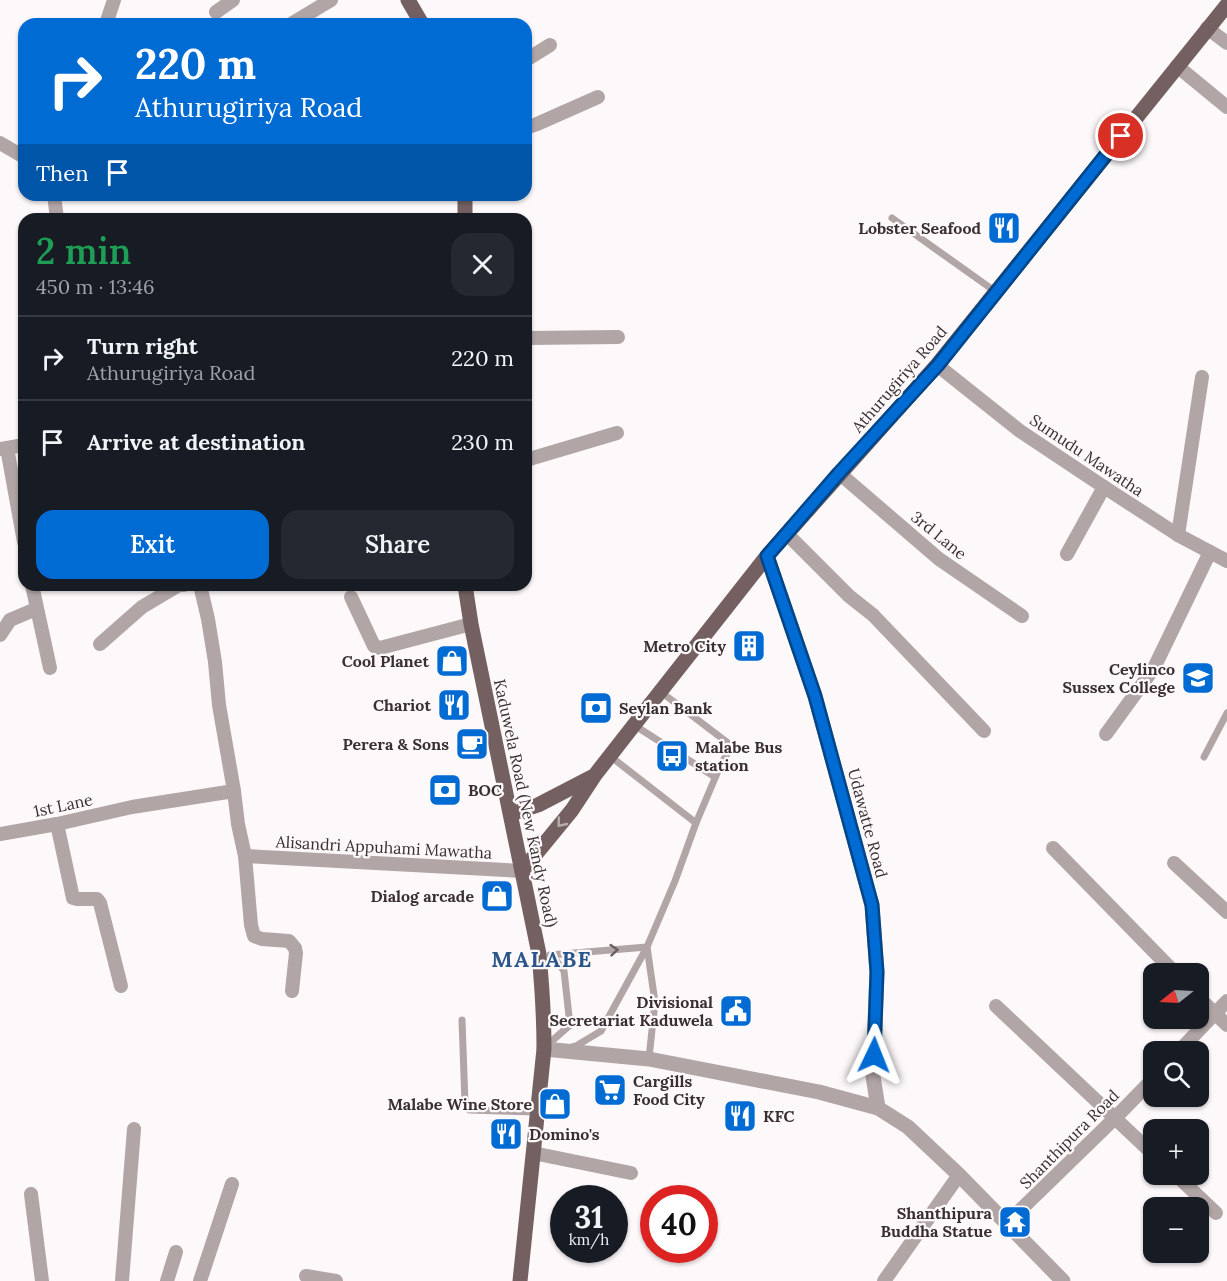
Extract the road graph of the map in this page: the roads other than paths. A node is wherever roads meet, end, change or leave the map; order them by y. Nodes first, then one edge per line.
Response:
1 (114, 0) edge
2 (233, 0) edge
3 (331, 0) edge
4 (408, 0) edge
5 (1227, 5) edge
6 (216, 12) dead end
7 (108, 18) edge
8 (301, 18) edge
9 (418, 18) edge
10 (1207, 28) junction
11 (1227, 43) edge
12 (549, 45) dead end
13 (532, 56) edge
14 (1177, 66) junction
15 (598, 97) dead end
16 (1227, 107) edge
17 (532, 126) edge
18 (0, 143) edge
19 (18, 153) edge
20 (892, 218) dead end
21 (996, 292) junction
22 (618, 337) dead end
23 (532, 338) edge
24 (938, 365) junction
25 (1202, 377) dead end
26 (617, 433) dead end
27 (18, 446) edge
28 (3, 449) edge
29 (532, 458) edge
30 (839, 473) junction
31 (1104, 487) junction
32 (18, 515) edge
33 (787, 534) junction
34 (1178, 534) junction
35 (1210, 552) junction
36 (1067, 554) dead end
37 (767, 556) junction
38 (1227, 561) edge
39 (33, 591) edge
40 (169, 591) edge
41 (201, 591) edge
42 (466, 591) edge
43 (351, 597) dead end
44 (36, 609) junction
45 (1022, 616) dead end
46 (471, 624) junction
47 (0, 635) edge
48 (100, 644) dead end
49 (50, 668) dead end
50 (660, 692) junction
51 (1227, 713) edge
52 (634, 725) junction
53 (984, 731) dead end
54 (1106, 734) dead end
55 (610, 756) junction
56 (1204, 757) dead end
57 (596, 776) junction
58 (715, 777) junction
59 (234, 791) junction
60 (511, 814) junction
61 (696, 822) junction
62 (57, 824) junction
63 (0, 834) edge
64 (1053, 848) dead end
65 (245, 856) junction
66 (1174, 863) dead end
67 (522, 871) junction
68 (1227, 912) edge
69 (646, 947) junction
70 (545, 954) junction
71 (1165, 963) edge
72 (121, 986) dead end
73 (292, 991) dead end
74 (1227, 1001) edge
75 (996, 1006) dead end
76 (1209, 1007) edge
77 (1215, 1013) junction
78 (462, 1020) dead end
79 (1227, 1025) edge
80 (1188, 1041) edge
81 (543, 1049) junction
82 (560, 1051) junction
83 (649, 1059) junction
84 (1143, 1089) edge
85 (878, 1108) junction
86 (537, 1112) junction
87 (1114, 1118) junction
88 (135, 1129) dead end
89 (1143, 1145) edge
90 (533, 1153) junction
91 (631, 1173) dead end
92 (959, 1175) junction
93 (232, 1184) dead end
94 (1187, 1185) edge
95 (31, 1194) dead end
96 (1216, 1213) dead end
97 (1007, 1223) junction
98 (176, 1252) dead end
99 (306, 1276) dead end
100 (42, 1281) edge
101 (122, 1281) edge
102 (167, 1281) edge
103 (201, 1281) edge
104 (336, 1281) edge
105 (520, 1281) edge
106 (884, 1281) edge
107 (1063, 1281) edge

1 - 7 street
2 - 6 street
3 - 8 street
4 - 9 main road
5 - 10 main road, Athurugiriya Road
10 - 11 street
10 - 14 main road, Athurugiriya Road
12 - 13 street
14 - 16 street
14 - 21 main road, Athurugiriya Road
15 - 17 street
18 - 19 street
20 - 21 lane
21 - 24 main road, Athurugiriya Road
22 - 23 street
24 - 30 main road, Athurugiriya Road
24 - 31 street, Sumudu Mawatha
25 - 34 street
26 - 29 street
27 - 28 street
28 - 32 street
30 - 33 main road, Athurugiriya Road
30 - 45 street, 3rd Lane
31 - 34 street, Sumudu Mawatha
31 - 36 street
33 - 37 main road, Athurugiriya Road
33 - 53 street
34 - 35 street, Sumudu Mawatha
35 - 38 street, Sumudu Mawatha
35 - 54 street
37 - 50 main road, Athurugiriya Road
37 - 85 street, Udawatte Road
39 - 44 street
40 - 48 street
41 - 59 street
42 - 46 main road, Kaduwela Road (New Kandy Road)
43 - 46 street
44 - 47 street
44 - 49 street
46 - 60 main road, Kaduwela Road (New Kandy Road)
50 - 52 main road, Athurugiriya Road
50 - 58 lane
51 - 56 lane
52 - 55 main road, Athurugiriya Road
52 - 58 lane
55 - 57 main road, Athurugiriya Road
55 - 61 lane
57 - 60 main road, Athurugiriya Road
57 -> 67 main road, Athurugiriya Road
58 - 61 lane
59 - 62 street, 1st Lane
59 - 65 street
60 - 67 main road, Kaduwela Road (New Kandy Road)
61 - 69 lane
62 - 63 street, 1st Lane
62 - 72 street
64 - 71 street
65 - 67 street, Alisandri Appuhami Mawatha
65 - 73 street
66 - 68 street
67 - 70 main road, Kaduwela Road (New Kandy Road)
70 -> 69 lane
69 - 82 lane
69 - 83 lane
70 - 81 main road, Kaduwela Road (New Kandy Road)
70 - 81 lane
74 - 77 street
75 - 87 street
76 - 77 street
77 - 79 street
77 - 80 street
78 - 86 lane
81 - 82 street
81 - 86 main road, Kaduwela Road (New Kandy Road)
82 - 83 street
83 - 85 street
84 - 87 street, Shanthipura Road
85 - 92 street
86 - 90 main road, Kaduwela Road (New Kandy Road)
87 - 89 street
87 - 97 street, Shanthipura Road
88 - 101 street
90 - 91 street
90 - 105 main road, Kaduwela Road (New Kandy Road)
92 - 97 street
92 - 106 street
93 - 103 street
94 - 96 street
95 - 100 street
97 - 107 street
98 - 102 street
99 - 104 street

